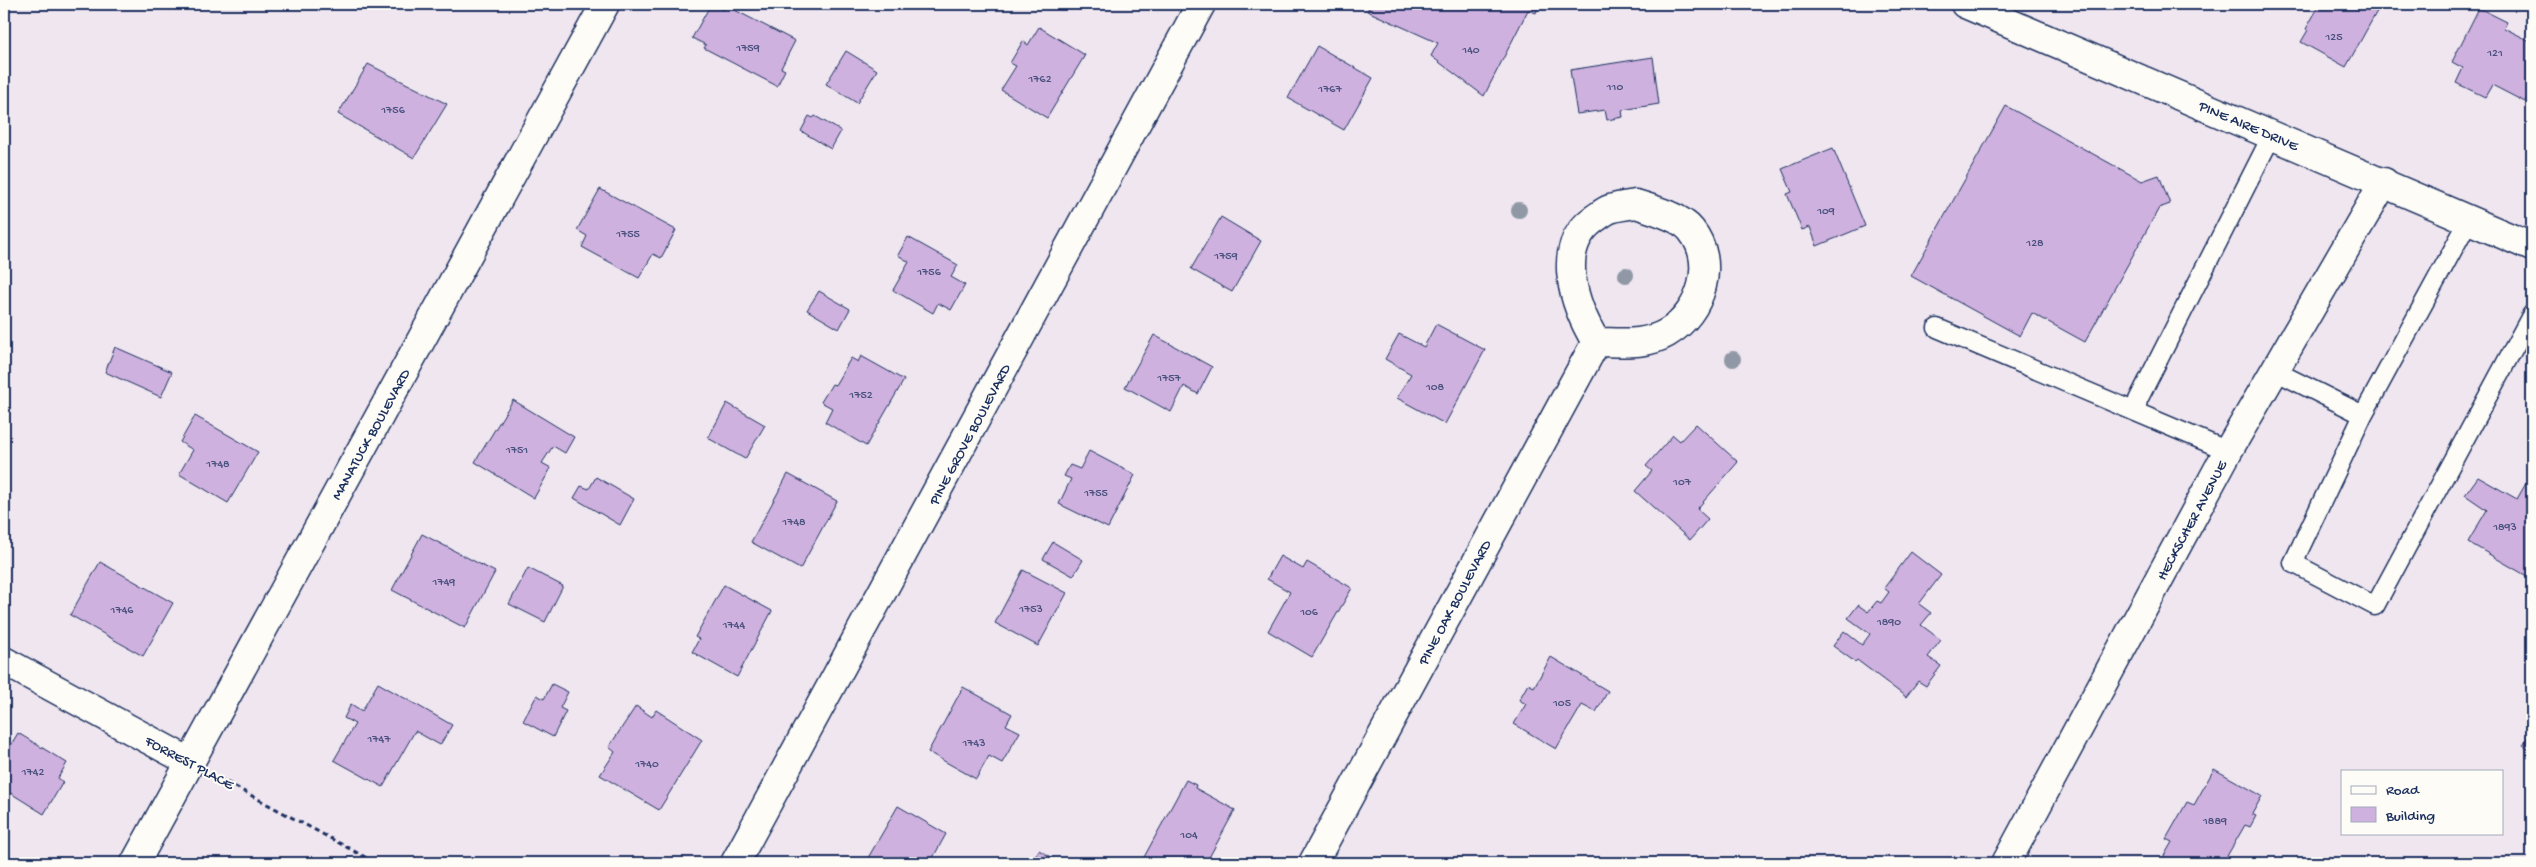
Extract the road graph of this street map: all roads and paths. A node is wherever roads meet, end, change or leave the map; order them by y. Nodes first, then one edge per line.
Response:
1 (604, 4) edge
2 (1201, 4) edge
3 (1965, 4) edge
4 (2272, 135) junction
5 (2384, 182) junction
6 (2469, 220) junction
7 (2532, 247) edge
8 (2529, 321) edge
9 (1936, 328) dead end
10 (1596, 342) junction
11 (2275, 371) junction
12 (2136, 411) junction
13 (2363, 414) junction
14 (2228, 451) junction
15 (4, 662) edge
16 (190, 762) junction
17 (135, 863) edge
18 (376, 863) edge
19 (735, 863) edge
20 (1312, 863) edge
21 (2006, 863) edge

1 - 16 street, MANATUCK BOULEVARD
2 - 19 street, PINE GROVE BOULEVARD
3 - 4 street, PINE AIRE DRIVE
4 - 5 street, PINE AIRE DRIVE
4 - 12 lane
5 - 6 street, PINE AIRE DRIVE
5 - 11 street, HECKSCHER AVENUE
6 - 7 street, PINE AIRE DRIVE
6 - 13 lane
8 - 13 lane
9 - 12 lane
10 - 10 street
10 - 20 street, PINE OAK BOULEVARD
11 - 13 lane
11 - 14 street, HECKSCHER AVENUE
12 - 14 lane
14 - 21 street, HECKSCHER AVENUE
15 - 16 street, FORREST PLACE
16 - 17 street, MANATUCK BOULEVARD
16 - 18 path, FORREST PLACE

